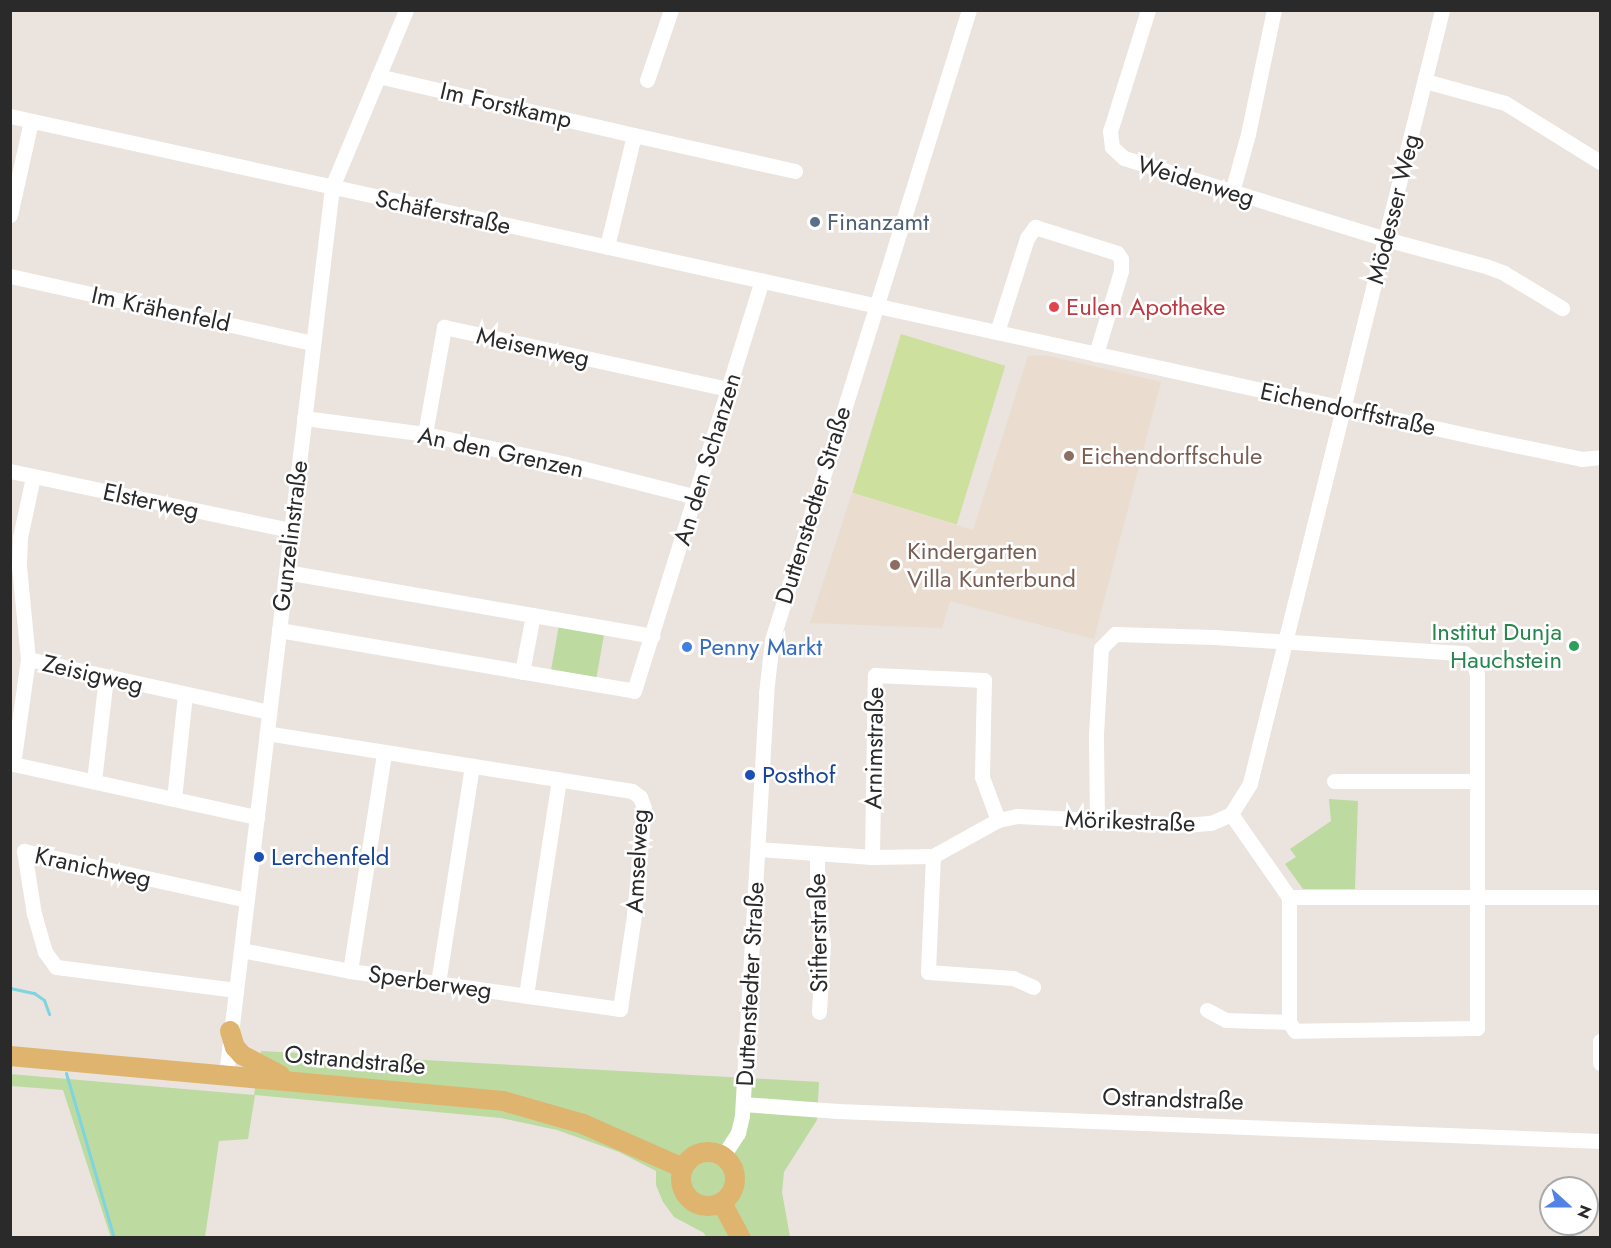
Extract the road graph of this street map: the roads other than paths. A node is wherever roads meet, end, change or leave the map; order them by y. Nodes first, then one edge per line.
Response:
1 (406, 10) edge
2 (671, 10) edge
3 (969, 10) edge
4 (1148, 10) edge
5 (1274, 10) edge
6 (1442, 10) edge
7 (378, 76) junction
8 (647, 80) dead end
9 (1425, 81) junction
10 (10, 116) edge
11 (31, 121) junction
12 (634, 135) junction
13 (1600, 162) edge
14 (795, 171) dead end
15 (332, 187) junction
16 (1232, 192) junction
17 (10, 215) edge
18 (1385, 239) junction
19 (607, 247) junction
20 (10, 276) edge
21 (762, 281) junction
22 (876, 306) junction
23 (1562, 308) dead end
24 (998, 332) junction
25 (312, 343) junction
26 (1096, 354) junction
27 (729, 389) junction
28 (1345, 408) junction
29 (304, 418) junction
30 (425, 434) junction
31 (1600, 458) edge
32 (10, 471) edge
33 (33, 477) junction
34 (696, 497) junction
35 (291, 530) junction
36 (286, 572) junction
37 (533, 615) junction
38 (279, 630) junction
39 (652, 636) junction
40 (1285, 643) junction
41 (28, 659) junction
42 (522, 672) junction
43 (106, 677) junction
44 (185, 695) junction
45 (269, 712) junction
46 (267, 733) junction
47 (384, 753) junction
48 (472, 766) junction
49 (559, 780) junction
50 (94, 781) junction
51 (1334, 781) dead end
52 (1476, 781) junction
53 (174, 799) junction
54 (1231, 814) junction
55 (257, 817) junction
56 (998, 820) junction
57 (1097, 820) junction
58 (758, 849) junction
59 (817, 854) junction
60 (933, 856) junction
61 (872, 857) junction
62 (1289, 897) junction
63 (1600, 897) edge
64 (1478, 898) junction
65 (246, 900) junction
66 (241, 950) junction
67 (350, 971) junction
68 (438, 983) junction
69 (1033, 987) dead end
70 (236, 990) junction
71 (526, 995) junction
72 (620, 1009) joint
73 (1207, 1010) dead end
74 (819, 1012) dead end
75 (1289, 1022) junction
76 (230, 1031) junction
77 (1600, 1041) edge
78 (10, 1056) edge
79 (1600, 1063) edge
80 (226, 1075) junction
81 (290, 1080) junction
82 (743, 1104) junction
83 (1600, 1141) edge
84 (723, 1156) junction
85 (683, 1168) junction
86 (722, 1203) junction
87 (741, 1238) edge

1 - 7 street, Gunzelinstraße
2 - 8 street
3 - 22 street, Duttenstedter Straße
4 - 16 street, Weidenweg
5 - 16 street
6 - 9 street, Mödesser Weg
7 - 12 street, Im Forstkamp
7 - 15 street, Gunzelinstraße
9 - 13 street
9 - 18 street, Mödesser Weg
10 - 11 street, Schäferstraße
11 - 15 street, Schäferstraße
11 - 17 street
12 - 14 street, Im Forstkamp
12 - 19 street
15 - 19 street, Schäferstraße
15 - 25 street, Gunzelinstraße
16 - 18 street, Weidenweg
18 - 23 street, Weidenweg
18 - 28 street, Mödesser Weg
19 - 21 street, Schäferstraße
20 - 25 street, Im Krähenfeld
21 - 22 street, Schäferstraße
21 - 27 street, An den Schanzen
22 - 24 street, Eichendorffstraße
22 - 58 street, Duttenstedter Straße
24 - 26 street, Eichendorffstraße
24 - 26 street
25 - 29 street, Gunzelinstraße
26 - 28 street, Eichendorffstraße
27 - 30 street, Meisenweg
27 - 34 street, An den Schanzen
28 - 31 street, Eichendorffstraße
28 - 40 street, Mörikestraße
29 - 30 street, An den Grenzen
29 - 35 street, Gunzelinstraße
30 - 34 street, An den Grenzen
32 - 33 street, Elsterweg
33 - 35 street, Elsterweg
33 - 41 street, Zeisigweg
34 - 39 street, An den Schanzen
35 - 36 street, Gunzelinstraße
36 - 37 street
36 - 38 street, Gunzelinstraße
37 - 39 street
37 - 42 street
38 - 42 street, An den Schanzen
38 - 45 street, Gunzelinstraße
39 - 42 street, An den Schanzen
40 - 52 street
40 - 54 street, Mörikestraße
40 - 57 street
41 - 43 street, Zeisigweg
41 - 50 street
43 - 44 street, Zeisigweg
43 - 50 street
44 - 45 street, Zeisigweg
44 - 53 street
45 - 46 street, Gunzelinstraße
46 - 47 street, Amselweg
46 - 55 street, Gunzelinstraße
47 - 48 street, Amselweg
47 - 67 street
48 - 49 street, Amselweg
48 - 68 street
49 - 71 street
49 - 72 street, Amselweg
50 - 53 street
51 - 52 street
52 - 64 street
53 - 55 street
54 - 57 street, Mörikestraße
54 - 62 street
55 - 65 street, Gunzelinstraße
56 - 57 street, Mörikestraße
56 - 60 street, Mörikestraße
56 - 61 street, Arnimstraße
58 - 59 street, Mörikestraße
58 - 82 street, Duttenstedter Straße
59 - 61 street, Mörikestraße
59 - 74 street, Stifterstraße
60 - 61 street, Mörikestraße
60 - 69 street
62 - 64 street
62 - 75 street
63 - 64 street
64 - 75 street
65 - 66 street, Gunzelinstraße
65 - 70 street, Kranichweg
66 - 67 street, Sperberweg
66 - 70 street, Gunzelinstraße
67 - 68 street, Sperberweg
68 - 71 street, Sperberweg
70 - 76 street, Gunzelinstraße
71 - 72 street, Sperberweg
73 - 75 street
76 - 80 street, Gunzelinstraße
76 - 81 main road
77 - 79 street
78 - 80 main road, Ostrandstraße
80 - 81 main road, Ostrandstraße
81 - 85 main road, Ostrandstraße
82 - 83 street, Ostrandstraße
82 - 84 street, Duttenstedter Straße
84 - 85 main road
84 - 86 main road
85 - 86 main road
86 - 87 main road

